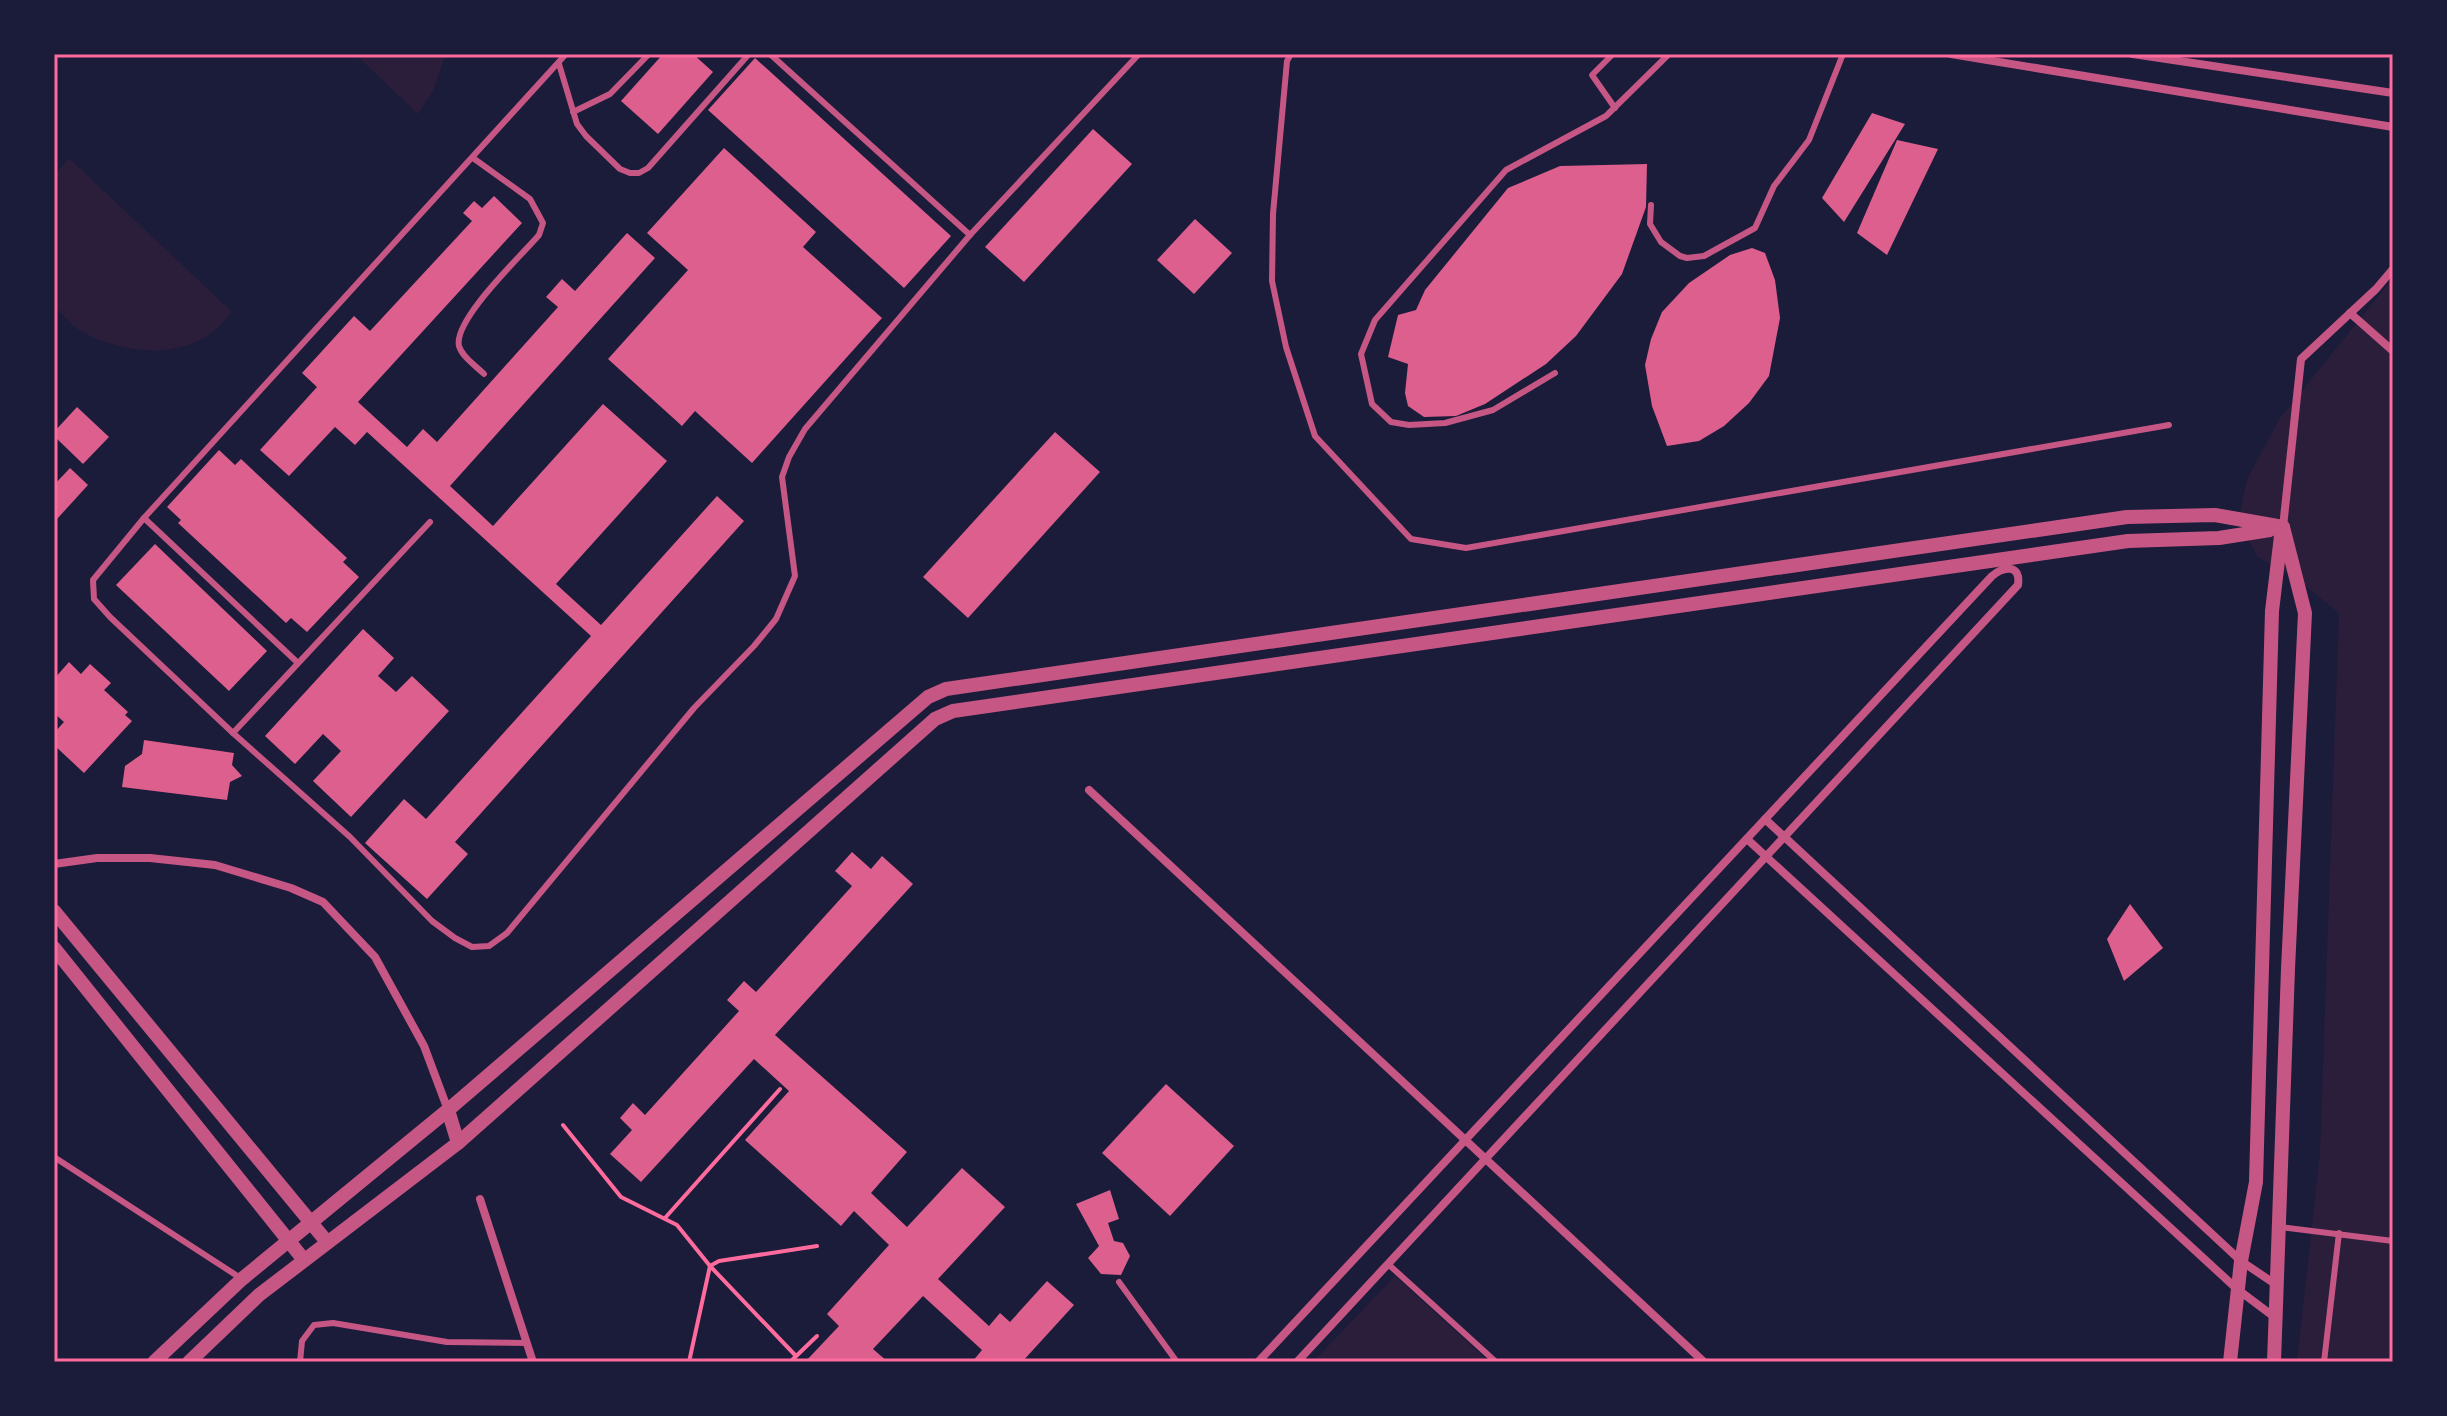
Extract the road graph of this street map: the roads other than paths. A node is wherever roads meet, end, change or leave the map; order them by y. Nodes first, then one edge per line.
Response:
1 (566, 54) edge
2 (649, 54) edge
3 (749, 54) edge
4 (770, 54) edge
5 (1139, 54) edge
6 (1291, 54) edge
7 (1613, 54) edge
8 (1669, 54) edge
9 (1843, 54) edge
10 (1951, 54) edge
11 (2133, 54) edge
12 (559, 64) junction
13 (2393, 93) edge
14 (1615, 108) junction
15 (573, 112) junction
16 (2393, 127) edge
17 (473, 158) junction
18 (1651, 205) dead end
19 (970, 235) junction
20 (2393, 269) edge
21 (2350, 313) junction
22 (2393, 351) edge
23 (1555, 373) dead end
24 (484, 374) dead end
25 (2169, 425) dead end
26 (144, 518) junction
27 (430, 522) dead end
28 (2283, 527) junction
29 (298, 663) junction
30 (233, 733) junction
31 (1089, 790) dead end
32 (1765, 819) junction
33 (1784, 837) junction
34 (1747, 839) junction
35 (1766, 856) junction
36 (54, 864) edge
37 (54, 911) edge
38 (54, 948) edge
39 (448, 1110) junction
40 (1465, 1140) junction
41 (458, 1143) junction
42 (54, 1157) edge
43 (1485, 1159) junction
44 (480, 1199) dead end
45 (311, 1223) junction
46 (2280, 1227) junction
47 (2339, 1233) junction
48 (289, 1241) junction
49 (2393, 1241) edge
50 (327, 1242) junction
51 (304, 1260) junction
52 (2241, 1261) junction
53 (1388, 1264) junction
54 (242, 1279) junction
55 (1119, 1282) dead end
56 (2278, 1286) junction
57 (2237, 1289) junction
58 (2277, 1319) junction
59 (527, 1343) junction
60 (154, 1362) edge
61 (189, 1362) edge
62 (300, 1362) edge
63 (533, 1362) edge
64 (1177, 1362) edge
65 (1258, 1362) edge
66 (1297, 1362) edge
67 (1496, 1362) edge
68 (1704, 1362) edge
69 (2230, 1362) edge
70 (2274, 1362) edge
71 (2324, 1362) edge

1 - 12 lane
2 - 15 lane
3 - 15 lane
4 - 19 lane
5 - 19 lane
6 - 25 lane
7 - 14 lane
8 - 14 lane
9 - 18 lane
10 - 16 street
11 - 13 street
12 - 15 lane
12 - 17 lane
14 - 23 lane
17 - 24 lane
17 - 26 lane
19 - 30 lane
20 - 21 street
21 - 22 street
21 - 28 street
26 - 29 lane
26 - 30 lane
27 - 29 lane
28 - 39 street
28 - 41 street
28 - 46 street
28 - 52 street
29 - 30 lane
31 - 40 street
32 - 33 street
32 - 33 street
32 - 34 street
33 - 35 street
33 - 52 street
34 - 35 street
34 - 40 street
35 - 43 street
35 - 57 street
36 - 39 street
37 - 45 street
38 - 48 street
39 - 41 street
39 - 45 street
40 - 43 street
40 - 65 street
41 - 50 street
42 - 54 lane
43 - 53 street
43 - 68 street
44 - 59 street
45 - 48 street
45 - 50 street
46 - 47 lane
46 - 56 street
47 - 49 lane
47 - 71 lane
48 - 51 street
48 - 54 street
50 - 51 street
51 - 61 street
52 - 56 street
52 - 57 street
53 - 66 street
53 - 67 lane
54 - 60 street
55 - 64 lane
56 - 58 street
57 - 58 street
57 - 69 street
58 - 70 street
59 - 62 lane
59 - 63 street

